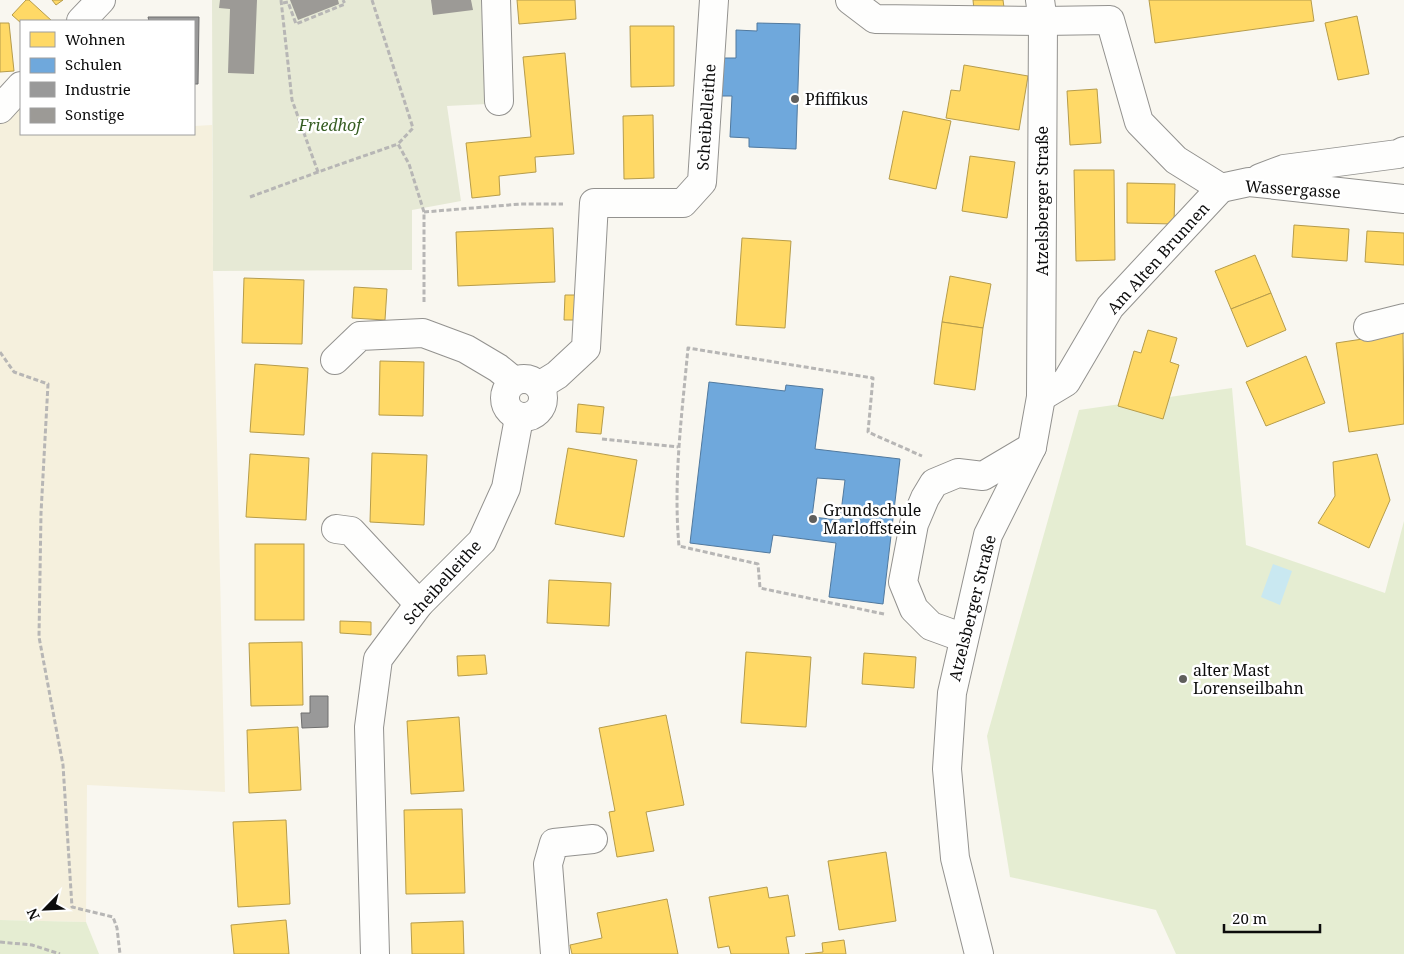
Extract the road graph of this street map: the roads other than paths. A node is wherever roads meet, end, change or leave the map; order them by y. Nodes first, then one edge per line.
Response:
1 (101, 0) edge
2 (496, 0) edge
3 (714, 0) edge
4 (850, 0) edge
5 (1042, 11) edge
6 (82, 20) edge
7 (20, 87) edge
8 (499, 101) dead end
9 (0, 108) edge
10 (1404, 151) edge
11 (1249, 182) junction
12 (1221, 188) junction
13 (1404, 199) edge
14 (1404, 318) edge
15 (1368, 327) dead end
16 (335, 360) dead end
17 (526, 383) junction
18 (1041, 397) junction
19 (1032, 447) junction
20 (336, 529) dead end
21 (419, 604) junction
22 (964, 638) junction
23 (593, 838) dead end
24 (977, 953) edge
25 (375, 954) edge
26 (555, 954) edge

1 - 6 street
2 - 8 street
3 - 17 street, Scheibelleithe
4 - 5 street
5 - 12 street, Wassergasse
5 - 18 street, Atzelsberger Straße
7 - 9 street
10 - 11 street
11 - 12 street, Wassergasse
11 - 13 street, Wassergasse
12 - 18 street, Am Alten Brunnen
14 - 15 street
16 - 17 street
17 - 21 street, Scheibelleithe
18 - 19 street, Atzelsberger Straße
19 - 22 street, Atzelsberger Straße
19 - 22 street
20 - 21 street
21 - 25 street, Scheibelleithe
22 - 24 street, Atzelsberger Straße
23 - 26 street

